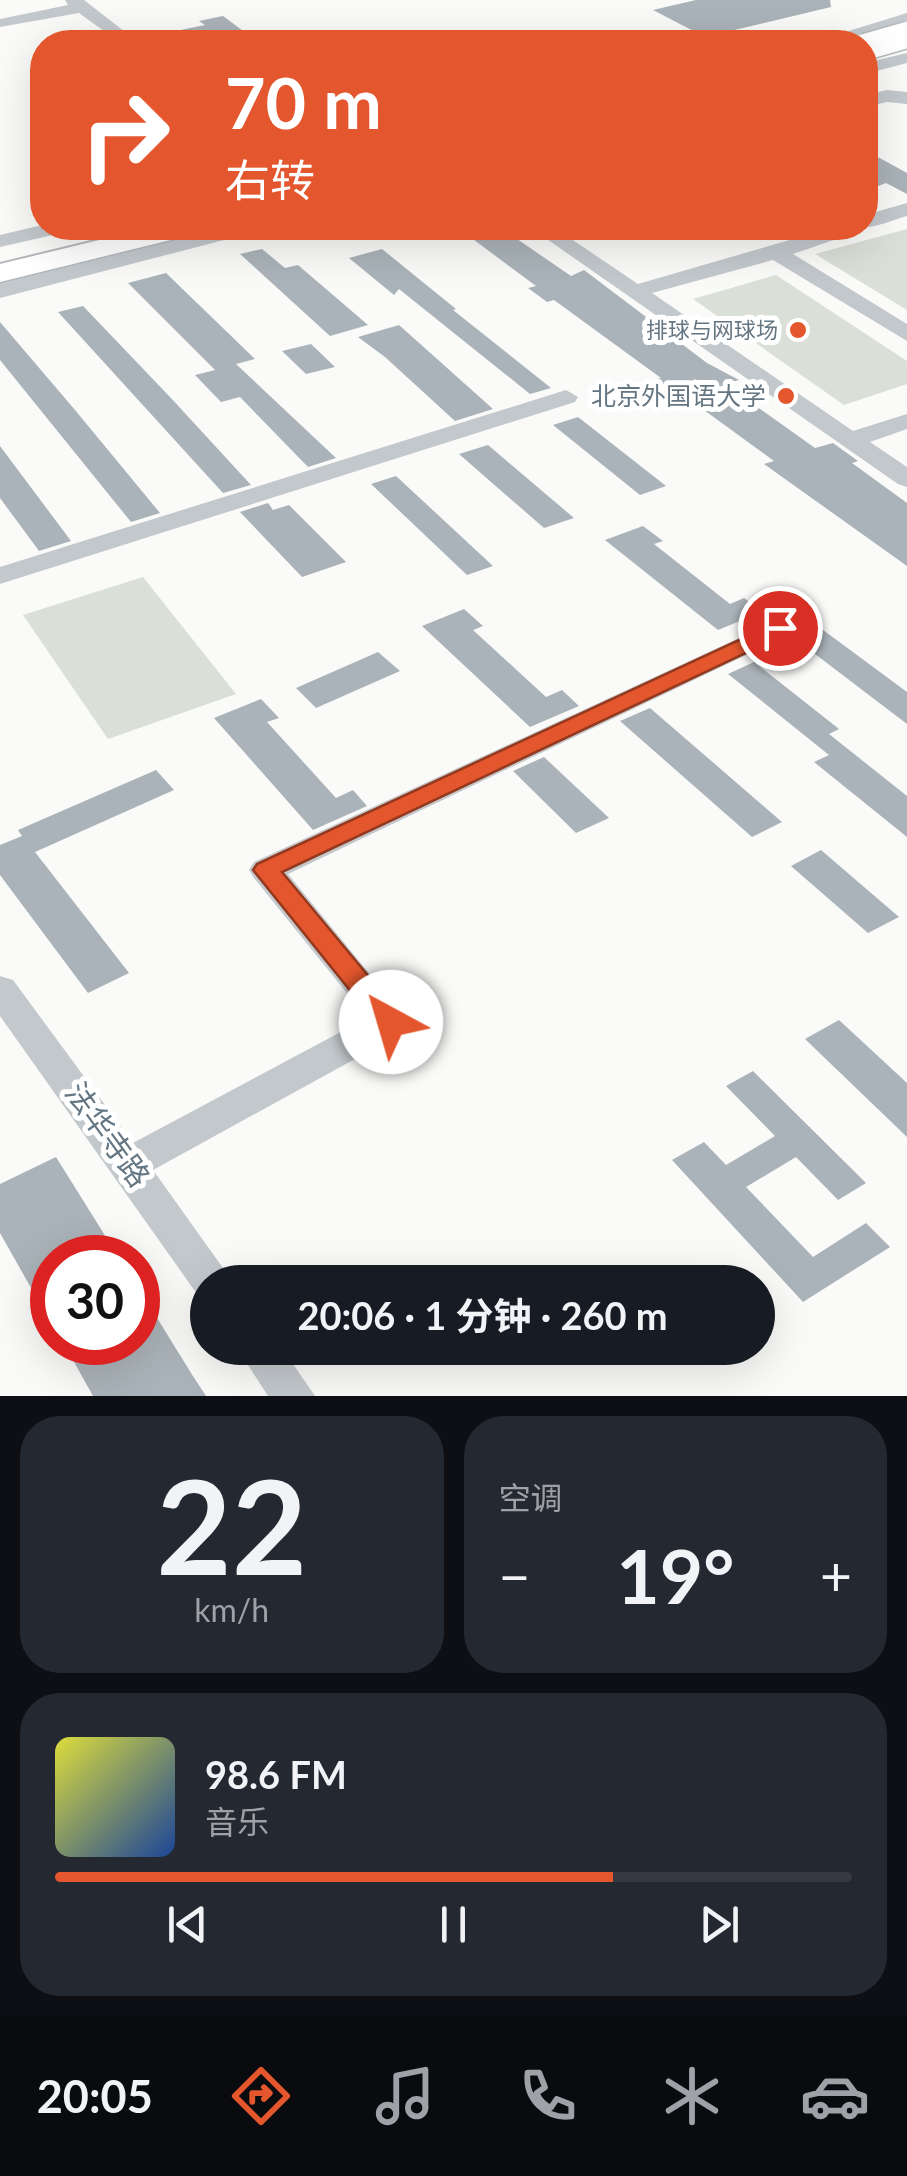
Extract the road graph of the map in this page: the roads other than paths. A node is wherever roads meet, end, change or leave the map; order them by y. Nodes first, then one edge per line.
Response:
1 (78, 3) edge
2 (907, 18) edge
3 (2, 23) edge
4 (113, 30) edge
5 (878, 33) edge
6 (878, 36) edge
7 (907, 37) edge
8 (907, 46) edge
9 (878, 54) edge
10 (907, 58) edge
11 (878, 66) edge
12 (878, 98) edge
13 (907, 98) edge
14 (907, 210) edge
15 (878, 218) edge
16 (30, 234) edge
17 (76, 240) edge
18 (135, 240) edge
19 (201, 240) edge
20 (560, 240) edge
21 (814, 240) edge
22 (0, 241) edge
23 (776, 253) junction
24 (0, 258) edge
25 (0, 273) edge
26 (0, 291) edge
27 (636, 291) junction
28 (907, 334) edge
29 (566, 396) dead end
30 (907, 421) edge
31 (850, 440) junction
32 (907, 479) edge
33 (0, 576) edge
34 (780, 628) dead end
35 (0, 988) edge
36 (129, 1164) junction
37 (200, 1265) edge
38 (270, 1365) edge
39 (292, 1396) edge

1 - 3 street
1 - 4 street
2 - 5 street
6 - 7 highway, bridge
8 - 9 highway
10 - 11 street
12 - 13 street
14 - 15 street
16 - 22 street
17 - 24 highway
18 - 25 highway
19 - 26 street
20 - 27 street
21 - 23 street
23 - 27 street
23 - 28 street
27 - 31 street
29 - 33 street
30 - 31 street
31 - 32 street
34 - 36 street
35 - 36 street, 法华寺路
36 - 37 street, 法华寺路
38 - 39 street

